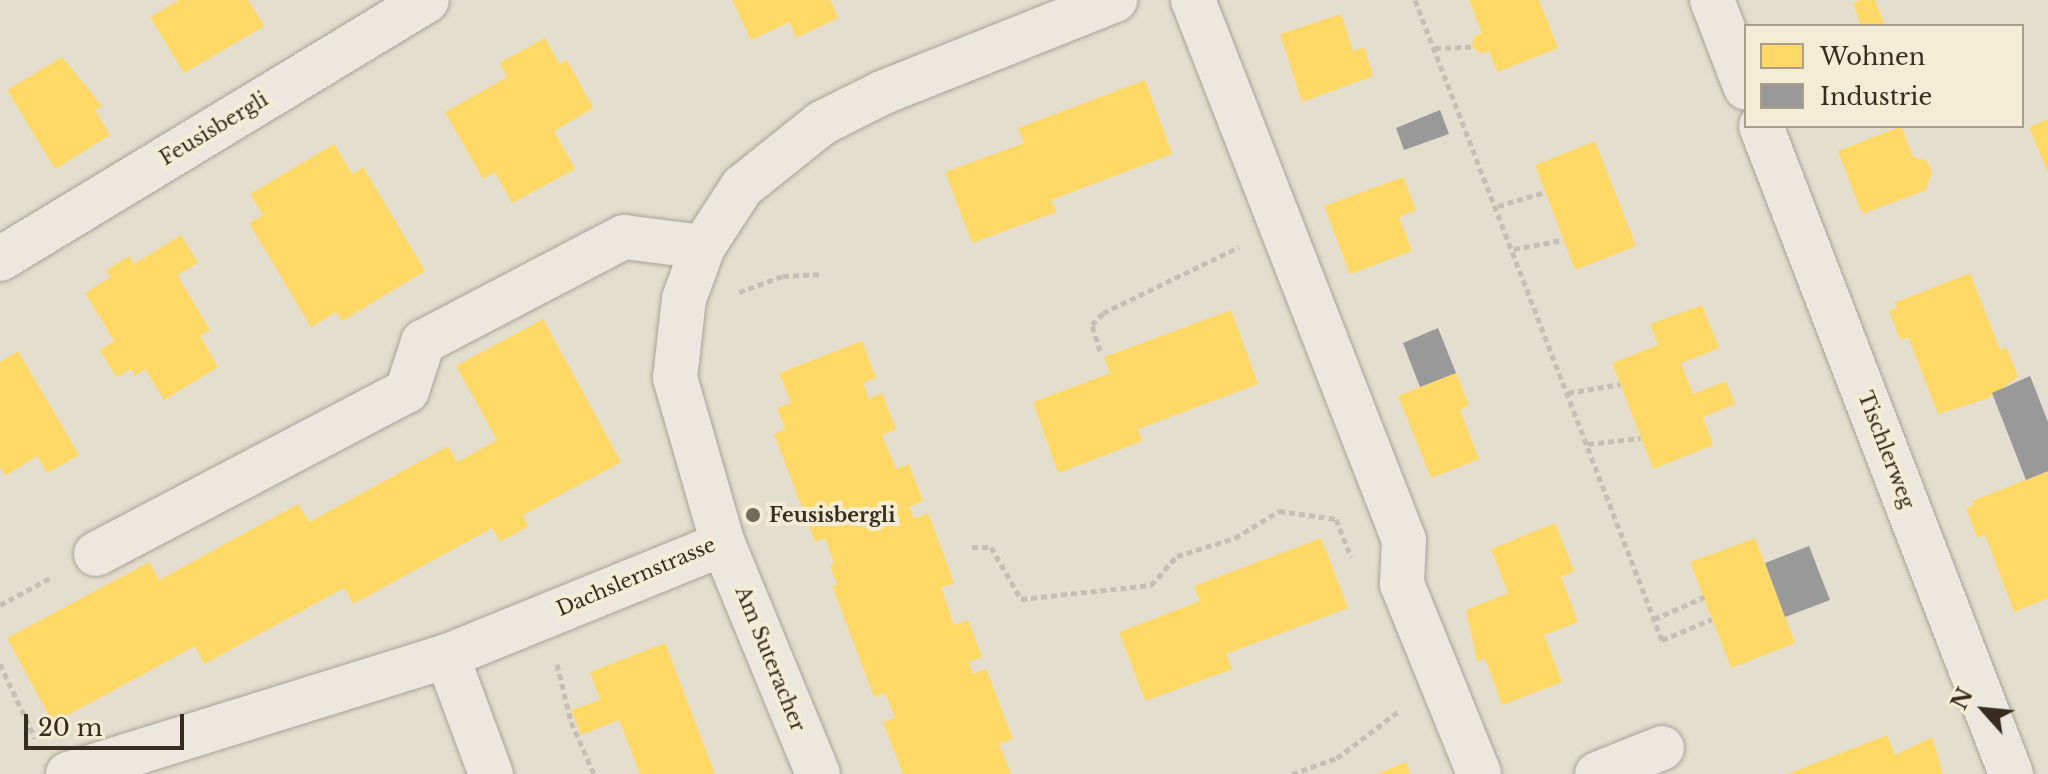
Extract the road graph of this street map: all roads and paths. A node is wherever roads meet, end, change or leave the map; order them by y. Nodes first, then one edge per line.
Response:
1 (427, 0) edge
2 (1115, 0) edge
3 (1193, 0) edge
4 (1415, 0) edge
5 (1712, 0) edge
6 (1472, 47) dead end
7 (1435, 48) junction
8 (1744, 83) edge
9 (1762, 128) edge
10 (1545, 192) dead end
11 (1498, 206) junction
12 (1283, 232) junction
13 (1563, 240) dead end
14 (703, 247) junction
15 (1514, 249) junction
16 (0, 259) edge
17 (822, 274) dead end
18 (748, 288) dead end
19 (1100, 351) dead end
20 (1620, 384) dead end
21 (1568, 393) junction
22 (1641, 438) dead end
23 (1588, 444) junction
24 (723, 544) junction
25 (972, 547) dead end
26 (96, 554) joint
27 (1354, 563) dead end
28 (1704, 597) dead end
29 (0, 605) edge
30 (1654, 619) junction
31 (1712, 619) dead end
32 (440, 658) junction
33 (0, 664) edge
34 (568, 712) dead end
35 (36, 740) dead end
36 (1662, 748) dead end
37 (68, 774) edge
38 (491, 774) edge
39 (594, 774) edge
40 (818, 774) edge
41 (1479, 774) edge
42 (1597, 774) edge
43 (2011, 774) edge

1 - 16 street, Feusisbergli
2 - 14 street, Dachslernstrasse
3 - 12 street
4 - 7 path
5 - 8 street
6 - 7 path
7 - 11 path
9 - 43 street, Tischlerweg
10 - 11 path
11 - 15 path
12 - 19 path
12 - 41 street
13 - 15 path
14 - 24 street, Dachslernstrasse
14 - 26 street
15 - 21 path
17 - 18 path
20 - 21 path
21 - 23 path
22 - 23 path
23 - 30 path
24 - 32 street, Dachslernstrasse
24 - 40 street, Am Suteracher
25 - 27 path
26 - 29 path
28 - 30 path
30 - 31 path
32 - 37 street, Dachslernstrasse
32 - 38 street
33 - 35 path
34 - 39 path
36 - 42 street

